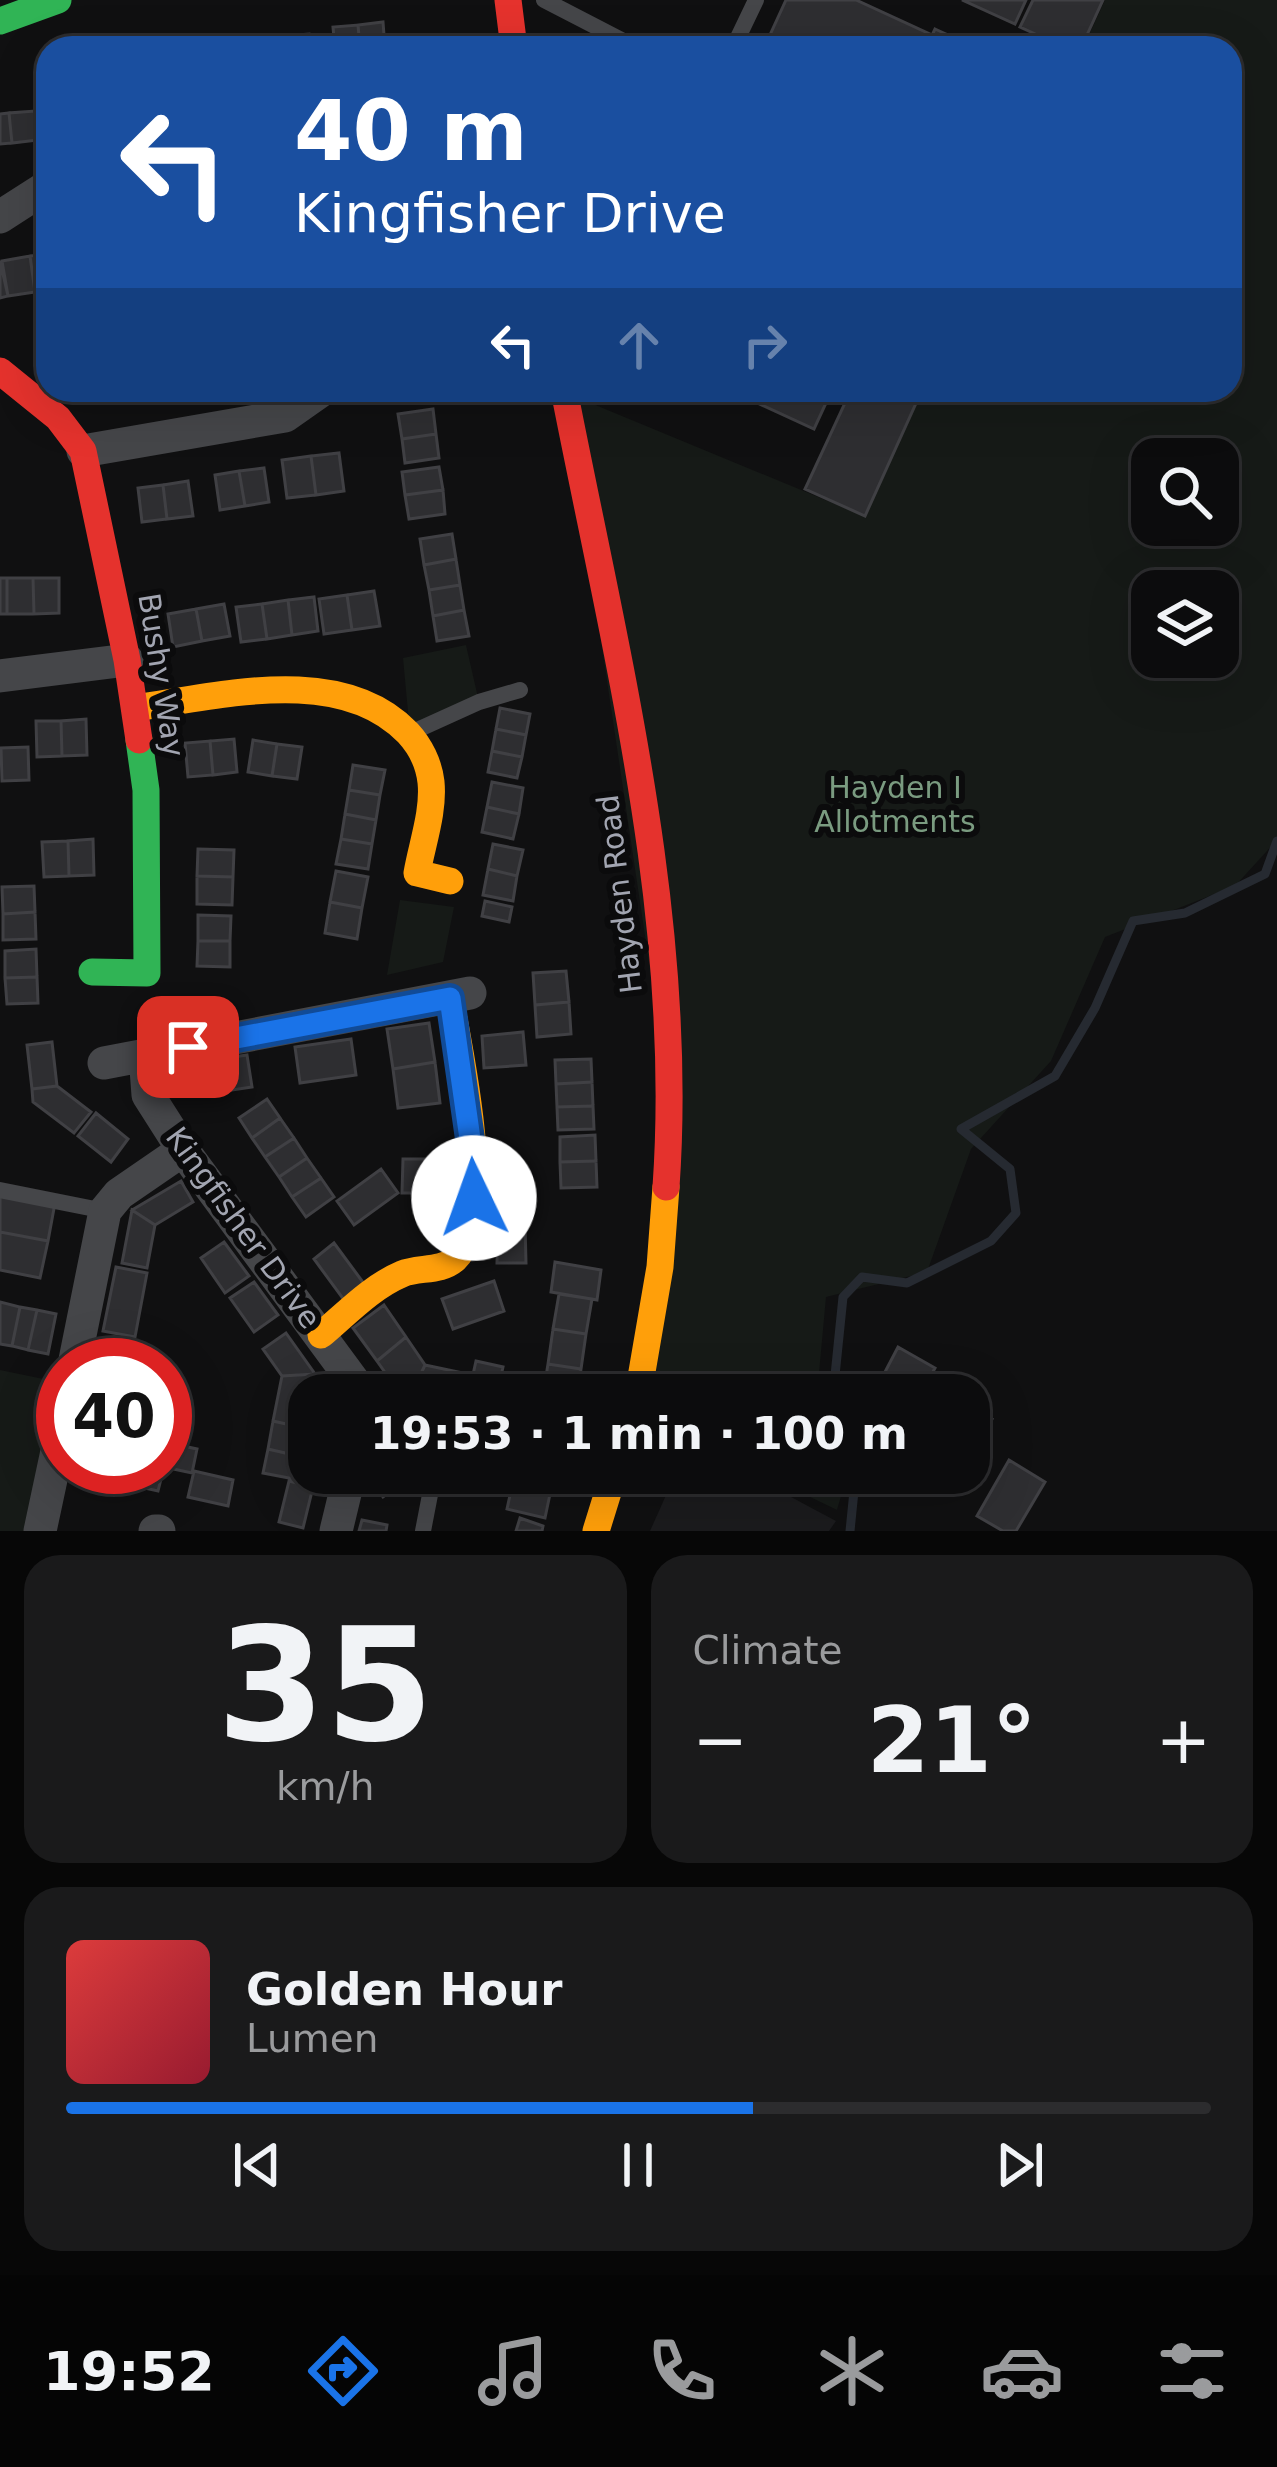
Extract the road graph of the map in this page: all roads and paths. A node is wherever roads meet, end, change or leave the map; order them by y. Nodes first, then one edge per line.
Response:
1 (58, 0) edge
2 (508, 0) edge
3 (544, 0) edge
4 (756, 0) edge
5 (0, 21) edge
6 (512, 36) edge
7 (614, 36) edge
8 (739, 36) edge
9 (36, 194) edge
10 (0, 217) edge
11 (0, 371) edge
12 (36, 400) edge
13 (38, 402) edge
14 (305, 402) edge
15 (566, 402) edge
16 (83, 451) junction
17 (128, 661) junction
18 (0, 676) edge
19 (520, 690) dead end
20 (135, 708) junction
21 (410, 733) junction
22 (450, 881) dead end
23 (92, 972) dead end
24 (461, 995) joint
25 (145, 1055) junction
26 (104, 1063) dead end
27 (183, 1150) junction
28 (0, 1190) edge
29 (105, 1211) junction
30 (321, 1335) junction
31 (79, 1338) edge
32 (346, 1374) edge
33 (642, 1374) edge
34 (48, 1494) edge
35 (345, 1494) edge
36 (430, 1494) edge
37 (607, 1494) edge
38 (40, 1531) edge
39 (336, 1531) edge
40 (423, 1531) edge
41 (596, 1531) edge

1 - 5 street
2 - 6 street
3 - 7 lane
4 - 8 lane
9 - 10 street
11 - 12 street, Bushy Way
13 - 16 street, Bushy Way
14 - 16 street
15 - 33 street, Hayden Road
16 - 17 street, Bushy Way
17 - 18 street
17 - 20 street, Bushy Way
19 - 21 lane
20 - 21 street
20 - 23 street, Bushy Way
21 - 22 street
24 - 25 street
24 - 30 street
25 - 26 street
25 - 27 street, Kingfisher Drive
27 - 29 street
27 - 30 street, Kingfisher Drive
28 - 29 lane
29 - 31 street
30 - 32 street, Kingfisher Drive
34 - 38 street
35 - 39 street
36 - 40 lane
37 - 41 street

